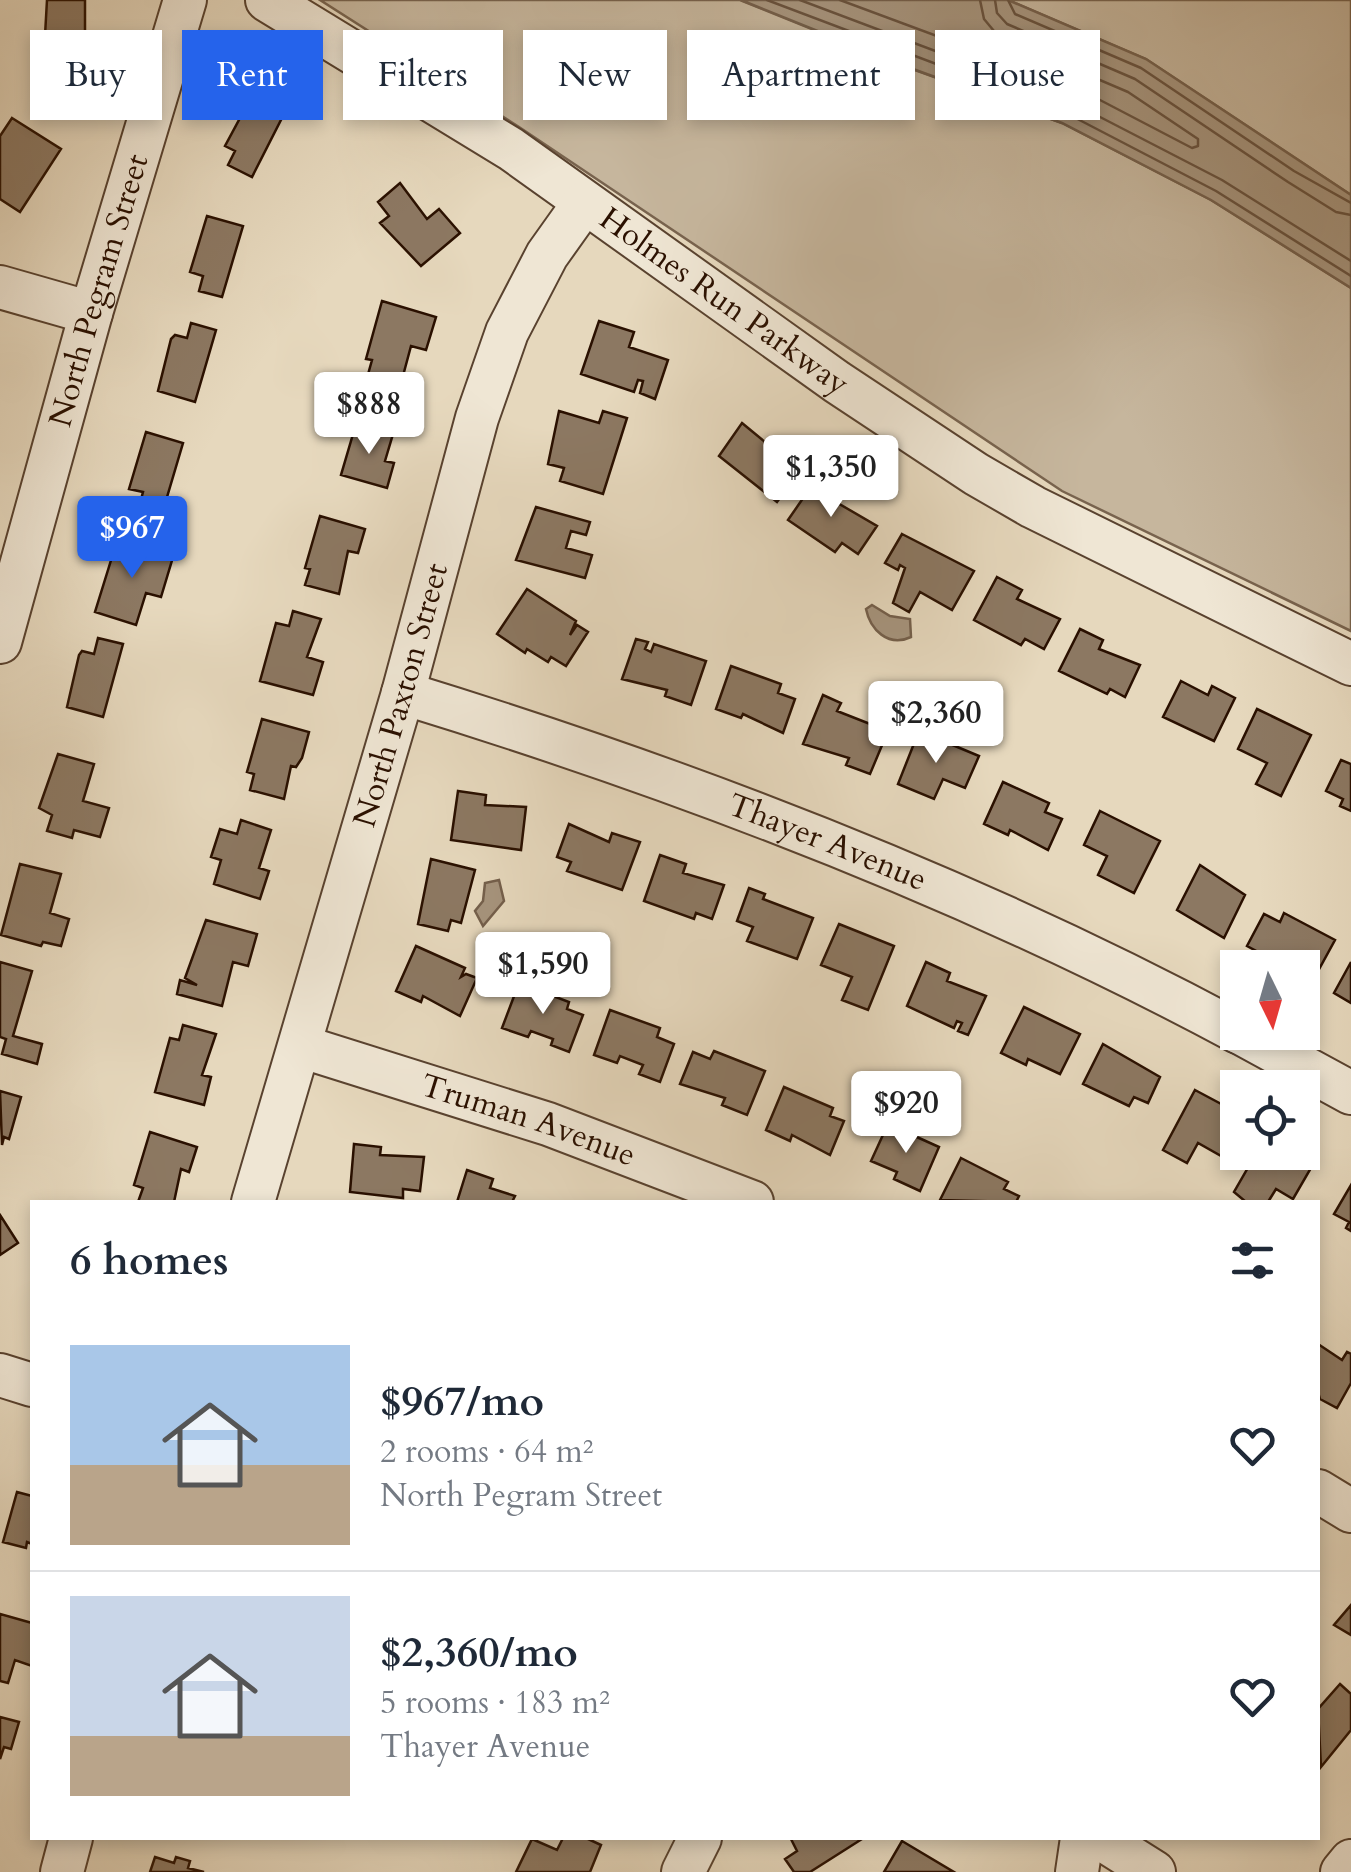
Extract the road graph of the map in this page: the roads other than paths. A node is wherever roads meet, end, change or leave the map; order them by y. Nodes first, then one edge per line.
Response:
1 (185, 0) edge
2 (267, 0) edge
3 (584, 203) junction
4 (0, 287) edge
5 (91, 312) junction
6 (0, 642) edge
7 (1351, 664) edge
8 (403, 692) junction
9 (1220, 1023) edge
10 (300, 1046) junction
11 (1271, 1050) edge
12 (1351, 1093) edge
13 (253, 1200) edge
14 (747, 1200) edge
15 (0, 1376) edge
16 (30, 1384) edge
17 (1320, 1493) edge
18 (1351, 1511) edge
19 (70, 1840) edge
20 (699, 1840) edge
21 (1082, 1840) edge
22 (1103, 1840) edge
23 (1351, 1861) edge
24 (62, 1872) edge
25 (683, 1872) edge
26 (1076, 1872) edge
27 (1154, 1872) edge
28 (1342, 1872) edge

1 - 5 street, North Pegram Street
2 - 3 street, Holmes Run Parkway
3 - 7 street, Holmes Run Parkway
3 - 8 street, North Paxton Street
4 - 5 street
5 - 6 street, North Pegram Street
8 - 9 street, Thayer Avenue
8 - 10 street, North Paxton Street
10 - 13 street, North Paxton Street
10 - 14 street, Truman Avenue
11 - 12 street, Thayer Avenue
15 - 16 street
17 - 18 street
19 - 24 street
20 - 25 street
21 - 26 street
22 - 27 street
23 - 28 street

